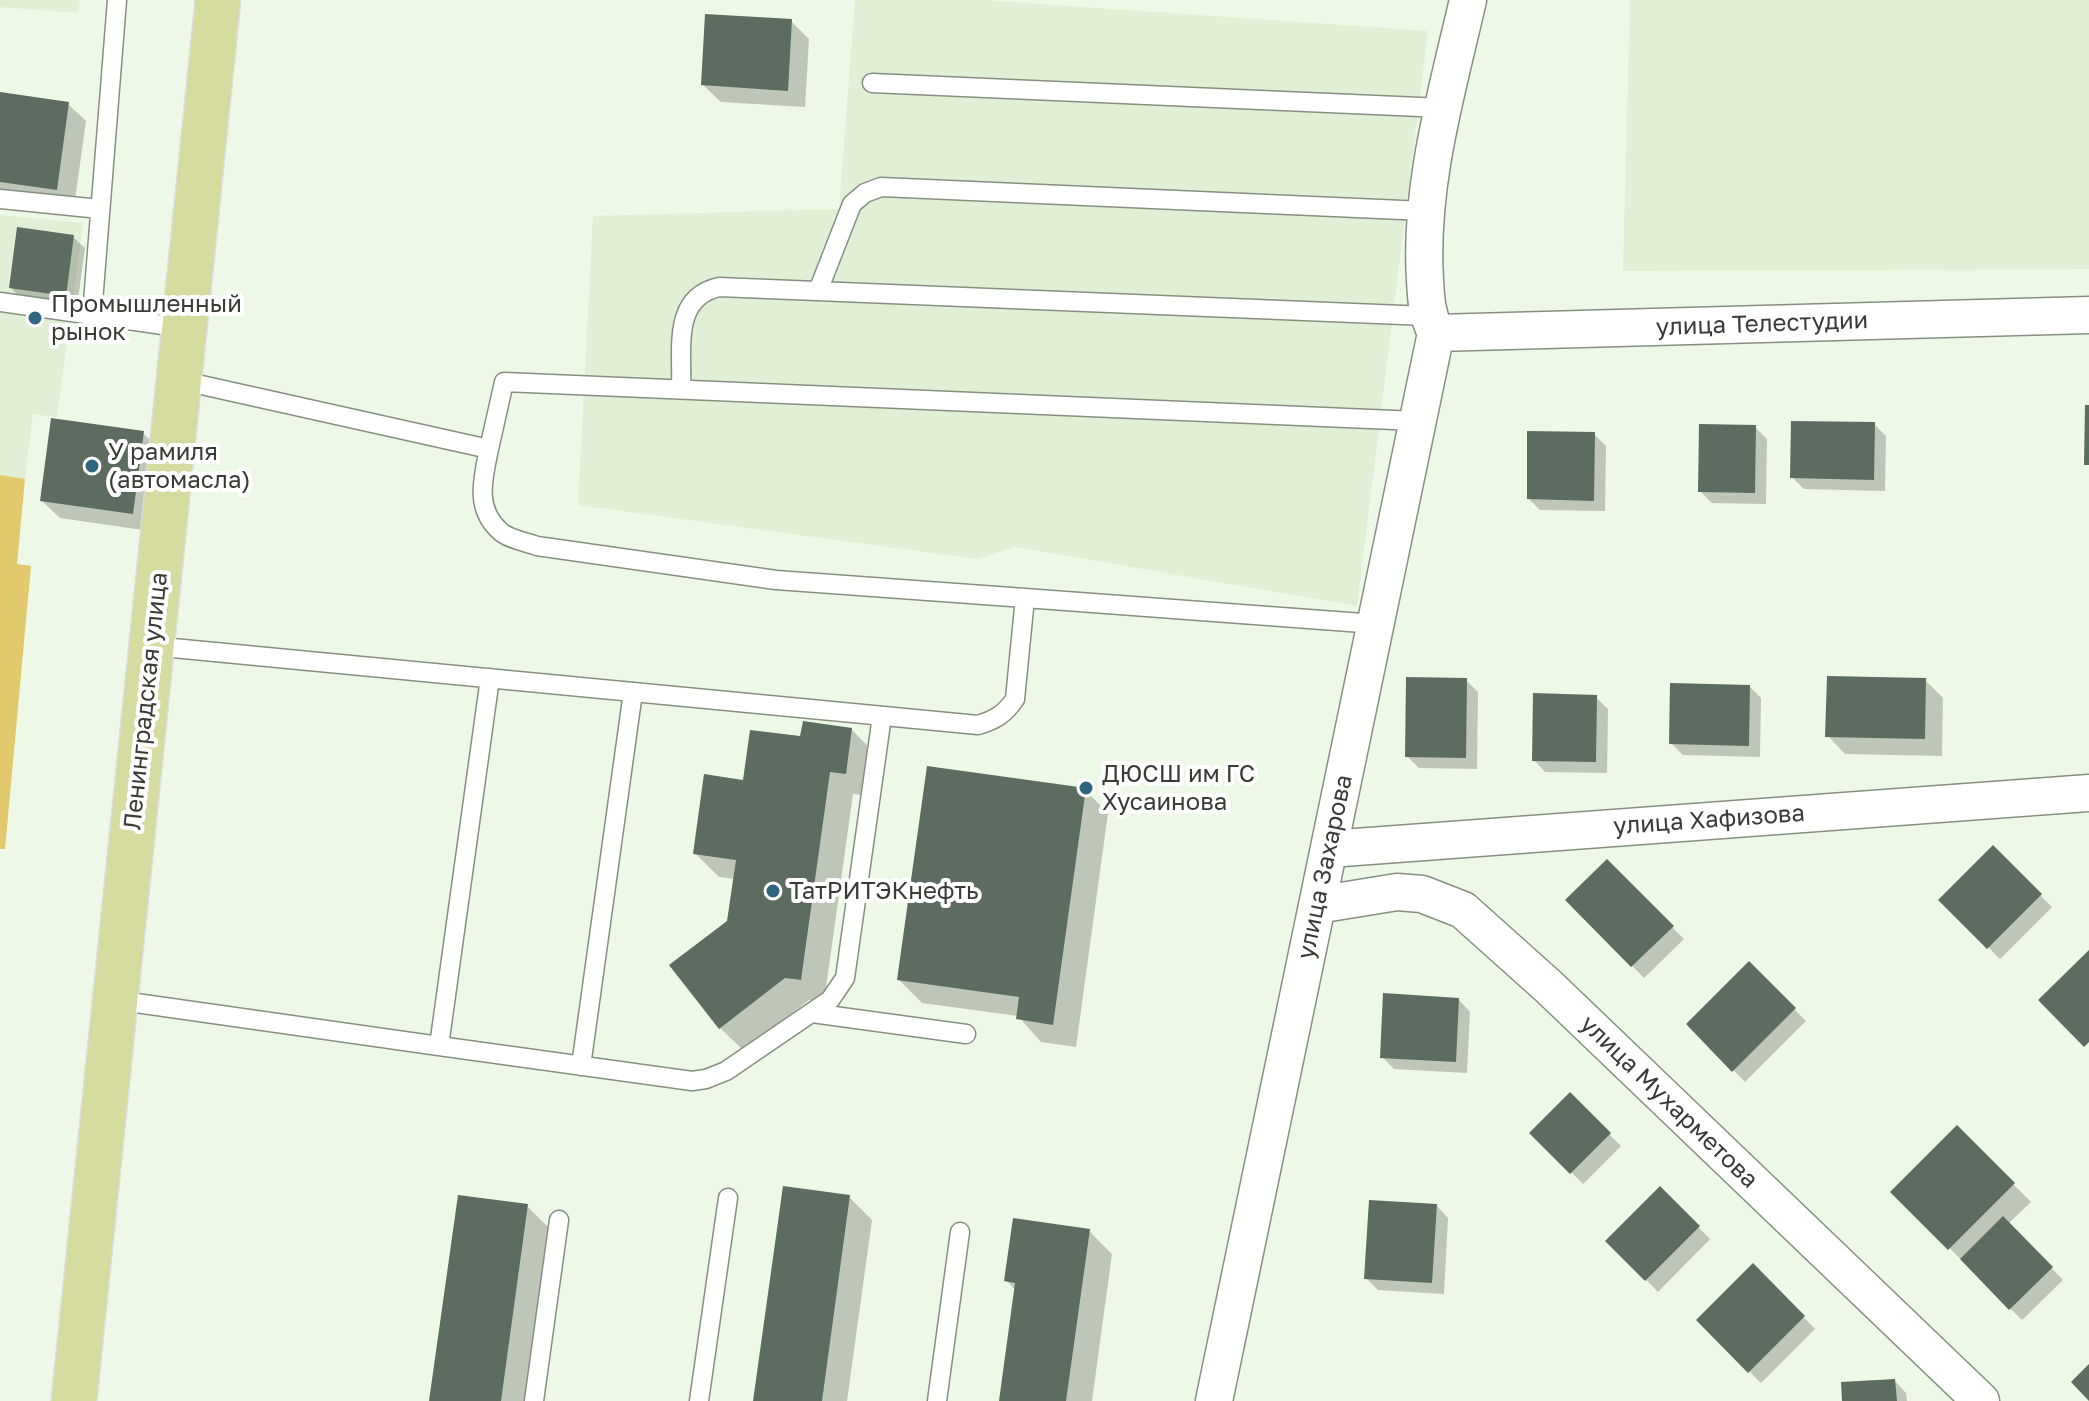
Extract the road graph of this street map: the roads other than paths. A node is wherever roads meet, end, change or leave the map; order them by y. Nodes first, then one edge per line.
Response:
1 (117, 0) edge
2 (218, 0) edge
3 (1468, 0) edge
4 (872, 83) dead end
5 (1443, 108) junction
6 (0, 199) edge
7 (100, 209) junction
8 (1425, 211) junction
9 (818, 291) junction
10 (0, 302) edge
11 (92, 315) junction
12 (2089, 315) edge
13 (1432, 325) junction
14 (184, 328) junction
15 (179, 380) junction
16 (681, 389) junction
17 (1417, 421) junction
18 (489, 449) junction
19 (1025, 598) junction
20 (1376, 624) junction
21 (152, 646) junction
22 (490, 678) junction
23 (633, 692) junction
24 (882, 716) junction
25 (2089, 793) edge
26 (1329, 849) junction
27 (1317, 905) junction
28 (115, 1000) junction
29 (812, 1013) junction
30 (966, 1034) dead end
31 (439, 1046) junction
32 (581, 1066) junction
33 (728, 1198) dead end
34 (559, 1220) dead end
35 (960, 1232) dead end
36 (74, 1401) edge
37 (534, 1401) edge
38 (699, 1401) edge
39 (937, 1401) edge
40 (1214, 1401) edge
41 (1981, 1401) edge

1 - 7 lane
2 - 14 main road, Ленинградская улица
3 - 5 street, улица Захарова
4 - 5 lane
5 - 8 street, улица Захарова
6 - 7 lane
7 - 11 lane
8 - 9 lane
8 - 13 street, улица Захарова
9 - 13 lane
9 - 16 lane
10 - 11 lane
11 - 14 lane
12 - 13 street, улица Телестудии
13 - 17 street, улица Захарова
14 - 15 main road, Ленинградская улица
15 - 18 lane
15 - 21 main road, Ленинградская улица
16 - 17 lane
16 - 18 lane
17 - 20 street, улица Захарова
18 - 19 lane
19 - 20 lane
19 - 24 lane
20 - 26 street, улица Захарова
21 - 22 lane
21 - 28 main road, Ленинградская улица
22 - 23 lane
22 - 31 lane
23 - 24 lane
23 - 32 lane
24 - 29 lane
25 - 26 street, улица Хафизова
26 - 27 street, улица Захарова
27 - 40 street, улица Захарова
27 - 41 street, улица Мухарметова
28 - 31 lane
28 - 36 main road, Ленинградская улица
29 - 30 lane
29 - 32 lane
31 - 32 lane
33 - 38 lane
34 - 37 lane
35 - 39 lane

